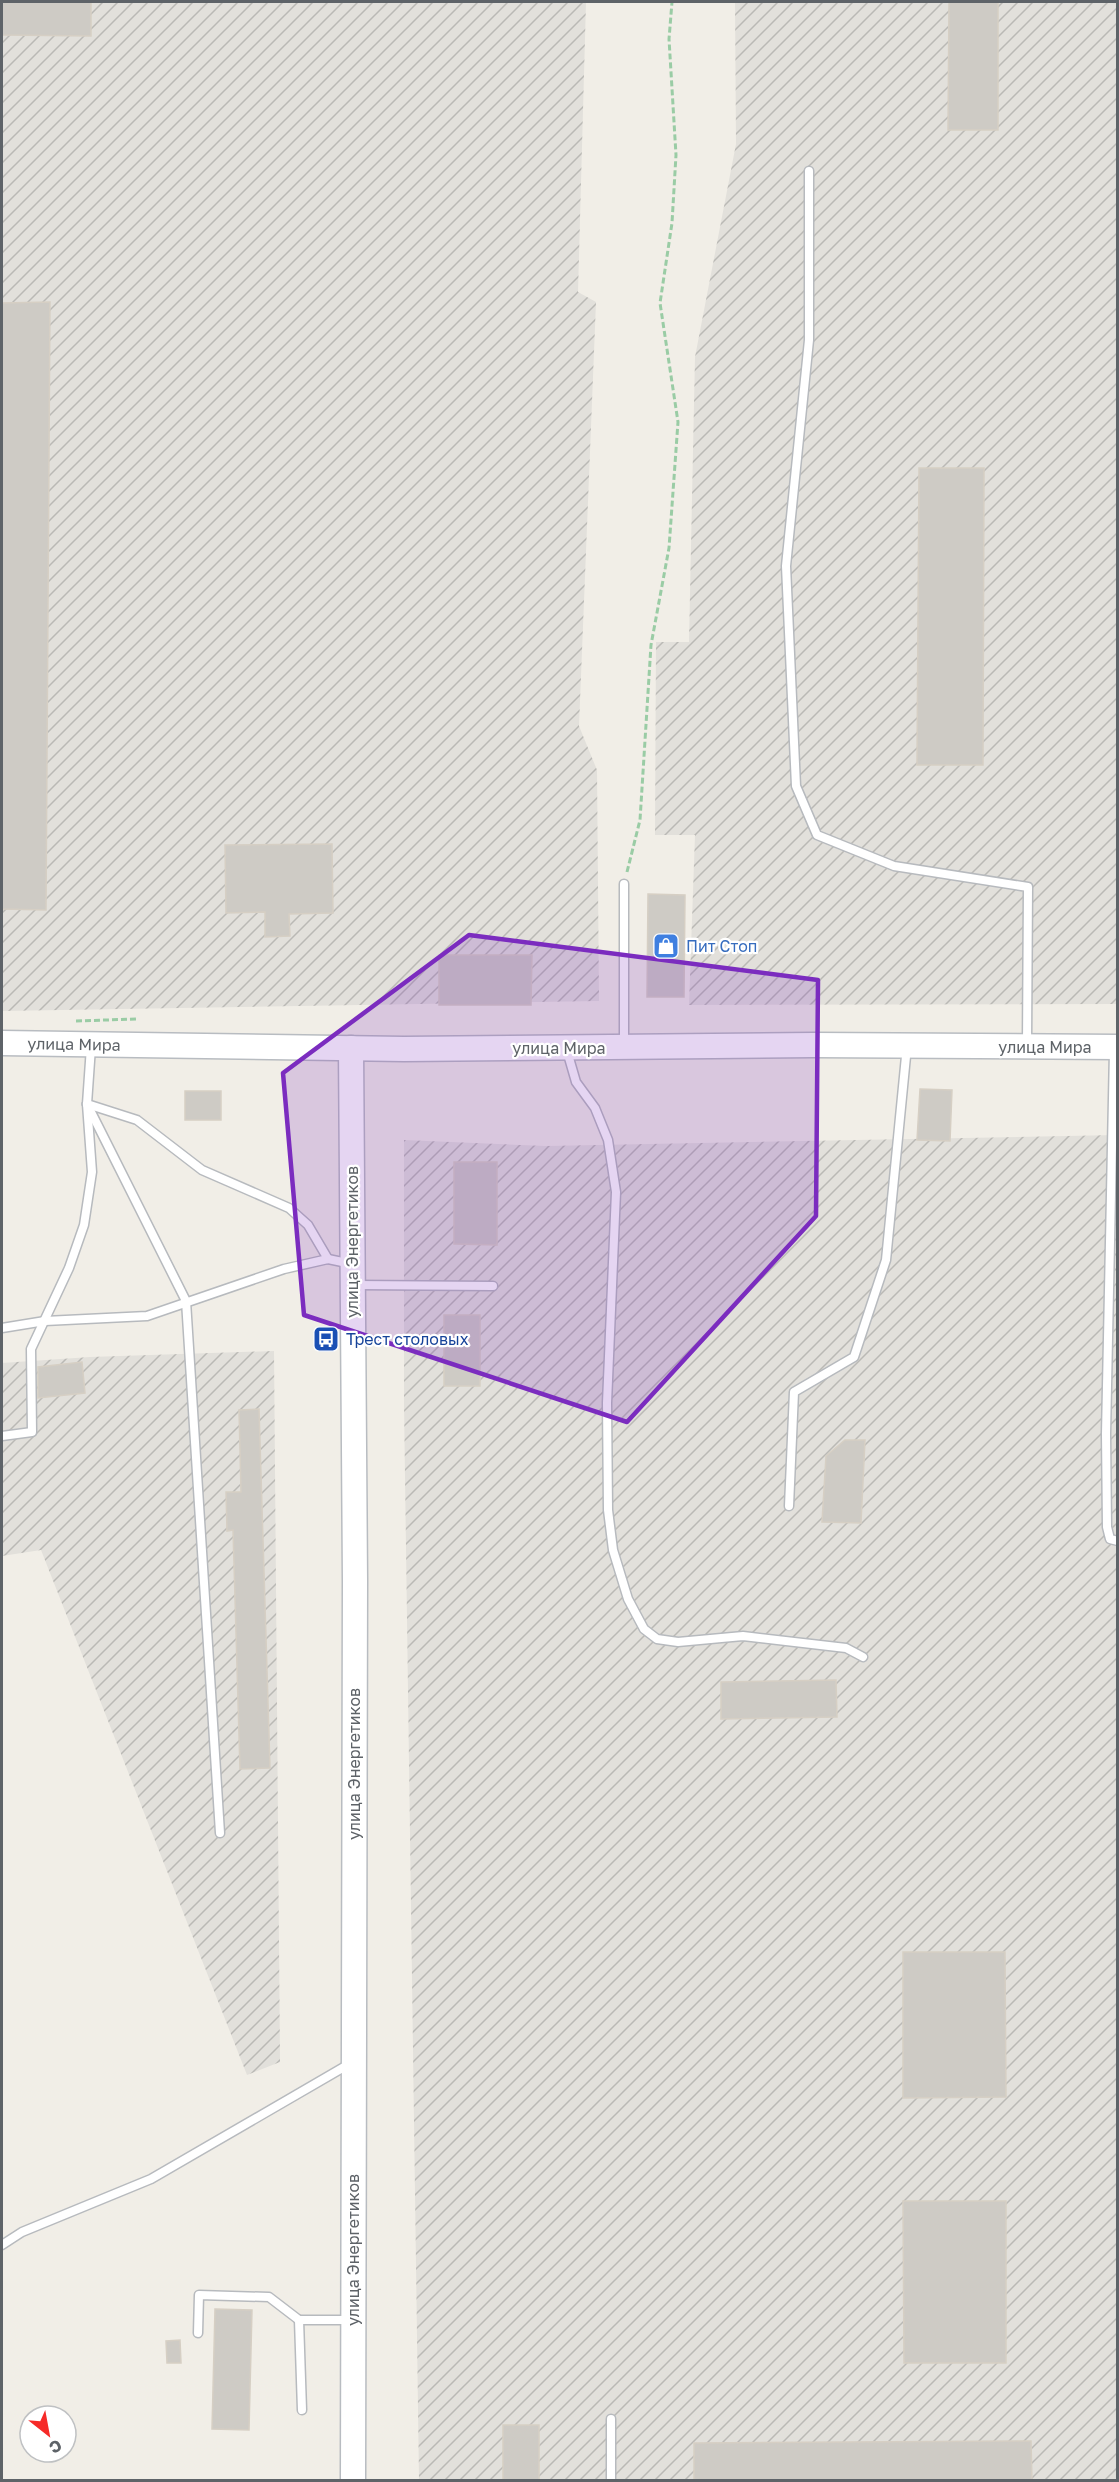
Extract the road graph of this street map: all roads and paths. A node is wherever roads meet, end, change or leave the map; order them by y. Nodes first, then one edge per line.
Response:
1 (672, 2) edge
2 (809, 171) dead end
3 (624, 884) joint
4 (137, 1019) dead end
5 (70, 1021) dead end
6 (2, 1043) edge
7 (91, 1045) junction
8 (907, 1046) junction
9 (624, 1047) junction
10 (1026, 1047) junction
11 (1116, 1047) edge
12 (351, 1048) junction
13 (566, 1048) junction
14 (87, 1104) junction
15 (328, 1259) junction
16 (352, 1274) junction
17 (493, 1286) dead end
18 (186, 1301) junction
19 (45, 1321) junction
20 (2, 1328) edge
21 (2, 1436) edge
22 (789, 1506) dead end
23 (1118, 1541) edge
24 (863, 1657) dead end
25 (220, 1833) dead end
26 (354, 2061) junction
27 (2, 2245) edge
28 (299, 2320) junction
29 (352, 2320) junction
30 (198, 2333) dead end
31 (302, 2410) dead end
32 (611, 2419) dead end
33 (353, 2481) edge
34 (611, 2481) edge

1 - 3 path
2 - 10 lane
3 - 9 lane
4 - 5 path
6 - 7 main road, улица Мира
7 - 12 main road, улица Мира
7 - 14 lane
8 - 9 main road, улица Мира
8 - 10 main road, улица Мира
8 - 22 lane
9 - 13 main road, улица Мира
10 - 11 main road, улица Мира
11 - 23 lane
12 - 13 main road, улица Мира
12 - 16 main road, улица Энергетиков
13 - 24 lane
14 - 15 lane
14 - 18 lane
14 - 19 lane
15 - 16 lane
15 - 18 lane
16 - 17 lane
16 - 26 main road, улица Энергетиков
18 - 19 lane
18 - 25 lane
19 - 20 lane
19 - 21 lane
26 - 27 lane
26 - 29 main road, улица Энергетиков
28 - 29 lane
28 - 30 lane
28 - 31 lane
29 - 33 main road, улица Энергетиков
32 - 34 lane

